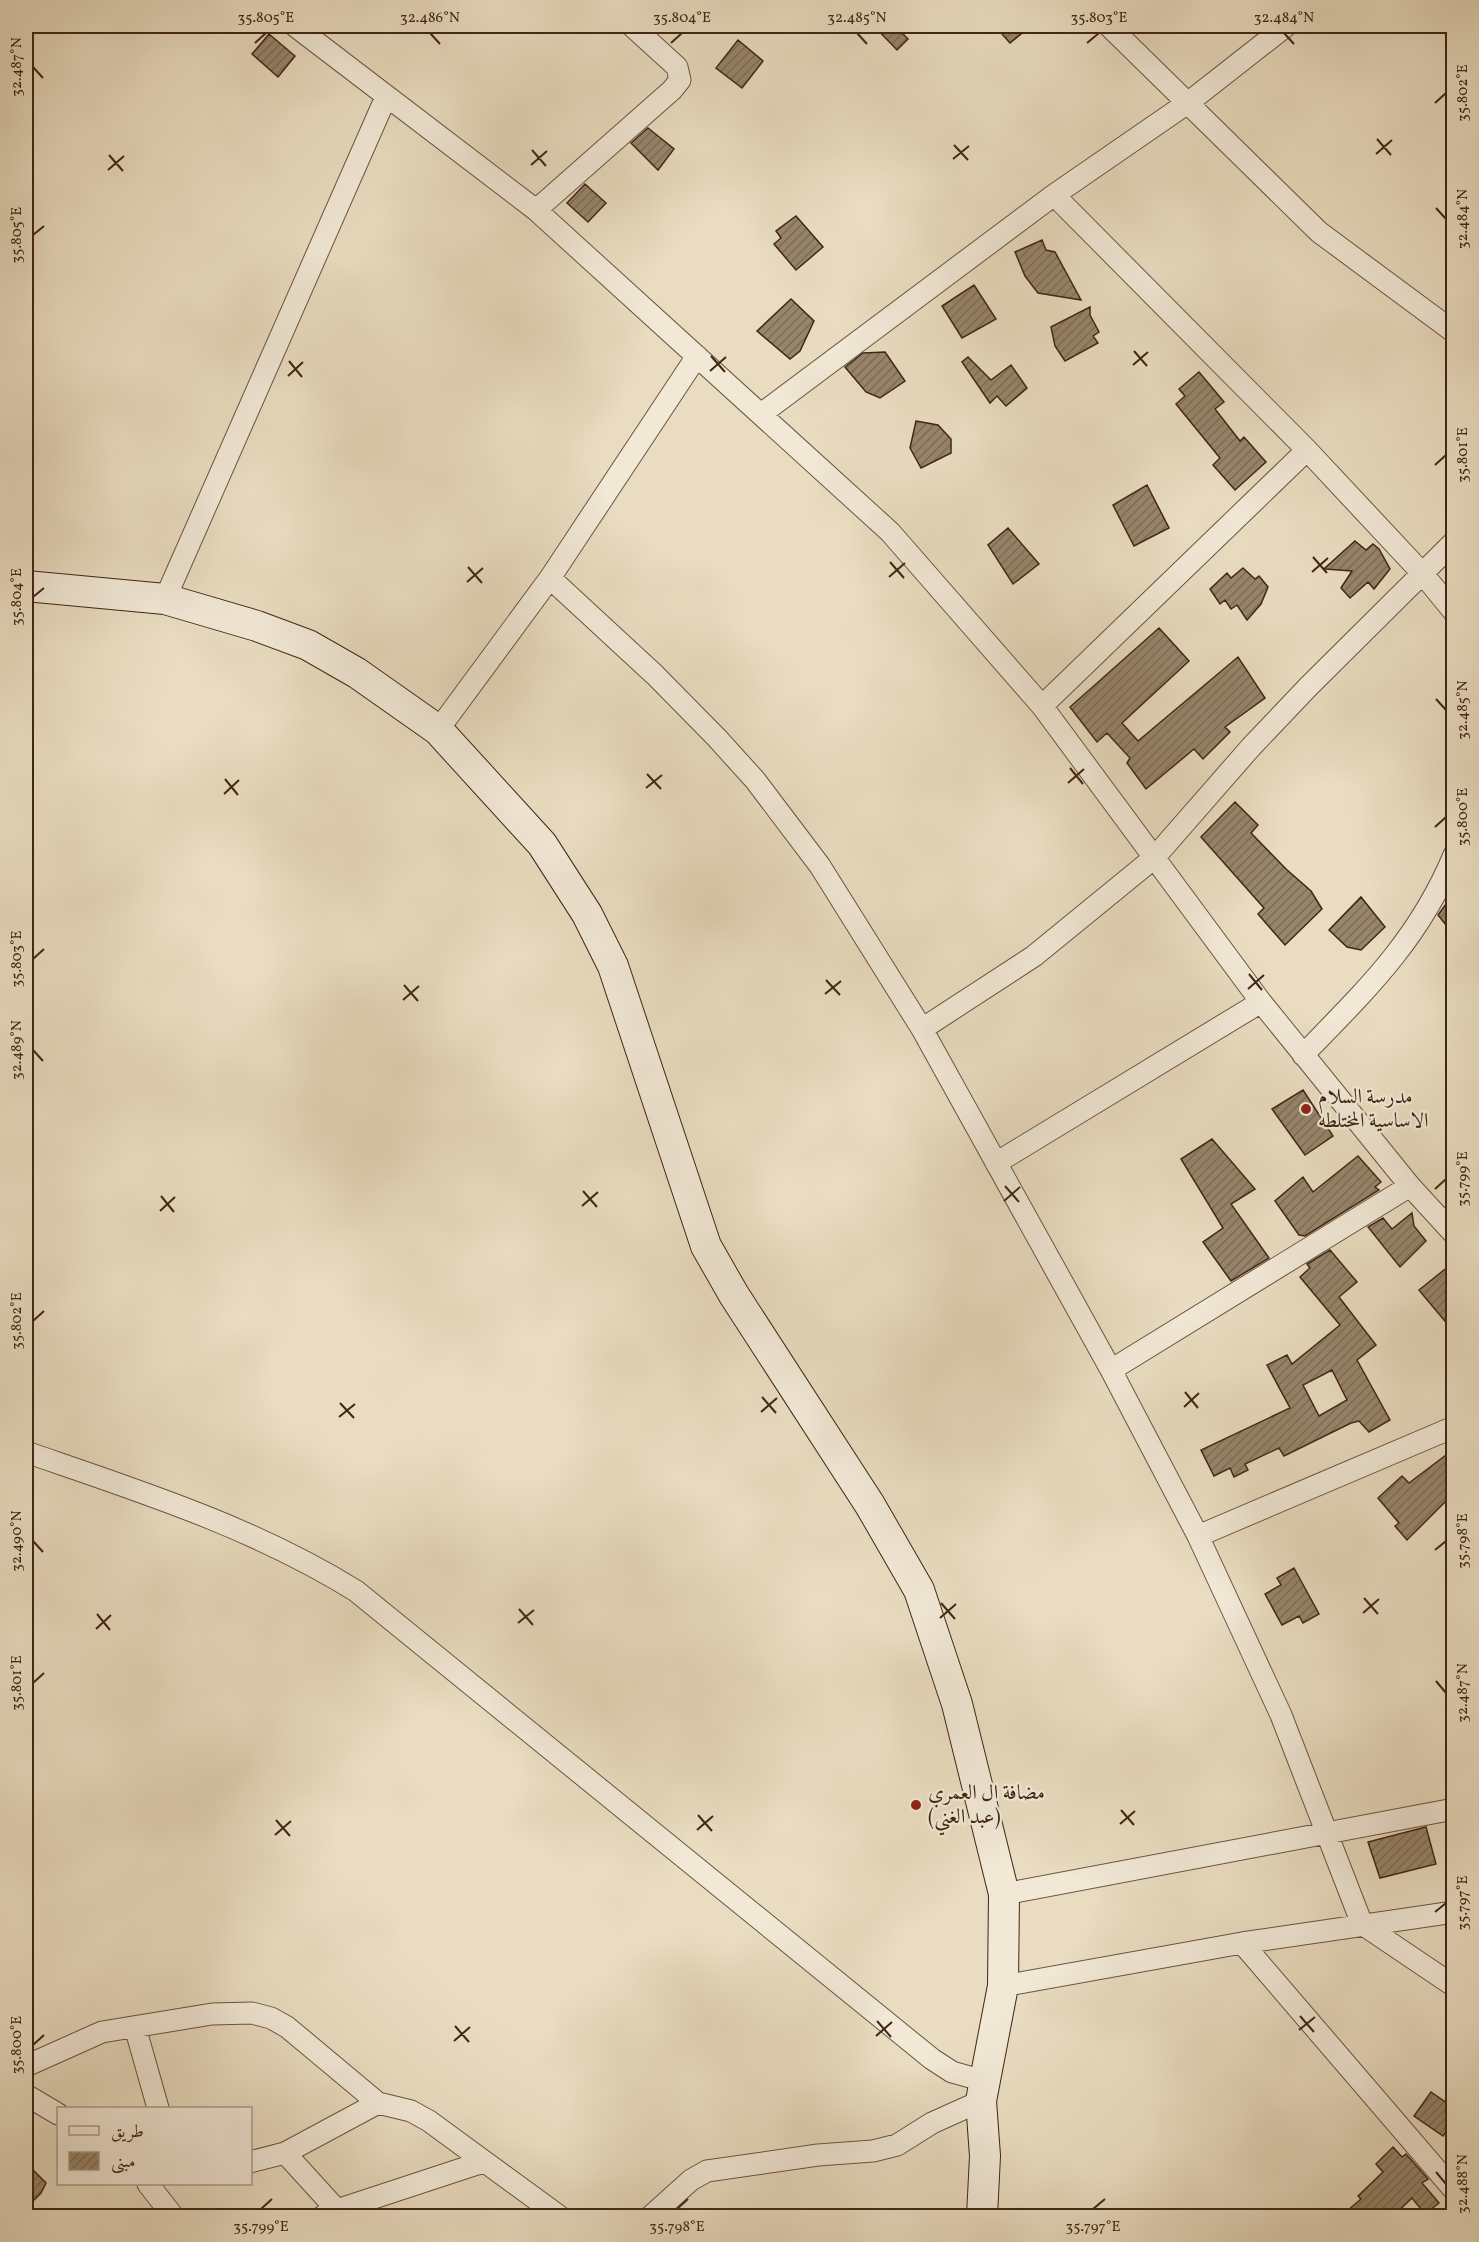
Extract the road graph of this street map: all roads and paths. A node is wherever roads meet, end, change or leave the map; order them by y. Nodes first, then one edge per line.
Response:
1 (295, 26) edge
2 (632, 26) edge
3 (1109, 26) edge
4 (1286, 26) edge
5 (386, 97) junction
6 (1189, 102) junction
7 (1054, 195) junction
8 (536, 210) junction
9 (1451, 326) edge
10 (698, 356) junction
11 (761, 414) junction
12 (1307, 450) junction
13 (1454, 543) edge
14 (1422, 573) junction
15 (550, 578) junction
16 (26, 586) edge
17 (165, 599) junction
18 (1454, 612) edge
19 (1042, 706) junction
20 (438, 730) junction
21 (1454, 855) edge
22 (1154, 858) junction
23 (1261, 1002) junction
24 (921, 1029) junction
25 (1303, 1055) junction
26 (996, 1163) junction
27 (1410, 1186) junction
28 (1454, 1234) edge
29 (1111, 1370) junction
30 (1454, 1427) edge
31 (26, 1452) edge
32 (1198, 1536) junction
33 (1454, 1809) edge
34 (1329, 1833) junction
35 (1004, 1894) junction
36 (1454, 1912) edge
37 (1362, 1924) junction
38 (1242, 1943) junction
39 (1003, 1986) junction
40 (1454, 1986) edge
41 (135, 2027) junction
42 (26, 2066) edge
43 (982, 2091) junction
44 (26, 2095) edge
45 (378, 2103) junction
46 (157, 2107) edge
47 (57, 2113) edge
48 (285, 2154) junction
49 (252, 2162) edge
50 (483, 2162) junction
51 (149, 2185) edge
52 (1454, 2190) edge
53 (330, 2213) edge
54 (173, 2217) edge
55 (559, 2217) edge
56 (651, 2217) edge
57 (982, 2217) edge

1 - 5 street
2 - 8 street
3 - 6 street
4 - 6 street
5 - 8 street
5 - 17 street
6 - 7 street
6 - 9 street
7 - 11 street
7 - 12 street
8 - 10 street
10 - 11 street
10 - 15 street
11 - 19 street
12 - 14 street
12 - 19 street
13 - 14 street
14 - 18 street
14 - 22 street
15 - 20 street
15 - 24 street
16 - 17 street
17 - 20 street
19 - 22 street
20 - 35 street
21 - 25 street
22 - 23 street
22 - 24 street
23 - 25 street
23 - 26 street
24 - 26 street
25 - 27 street
26 - 29 street
27 - 28 street
27 - 29 street
29 - 32 street
30 - 32 street
31 - 43 street
32 - 34 street
33 - 34 street
34 - 35 street
34 - 37 street
35 - 39 street
36 - 37 street
37 - 38 street
37 - 40 street
38 - 39 street
38 - 52 street
39 - 43 street
41 - 42 street
41 - 45 street
41 - 46 street
43 - 56 street
43 - 57 street
44 - 47 street
45 - 48 street
45 - 50 street
48 - 49 street
48 - 53 street
50 - 53 street
50 - 55 street
51 - 54 street

